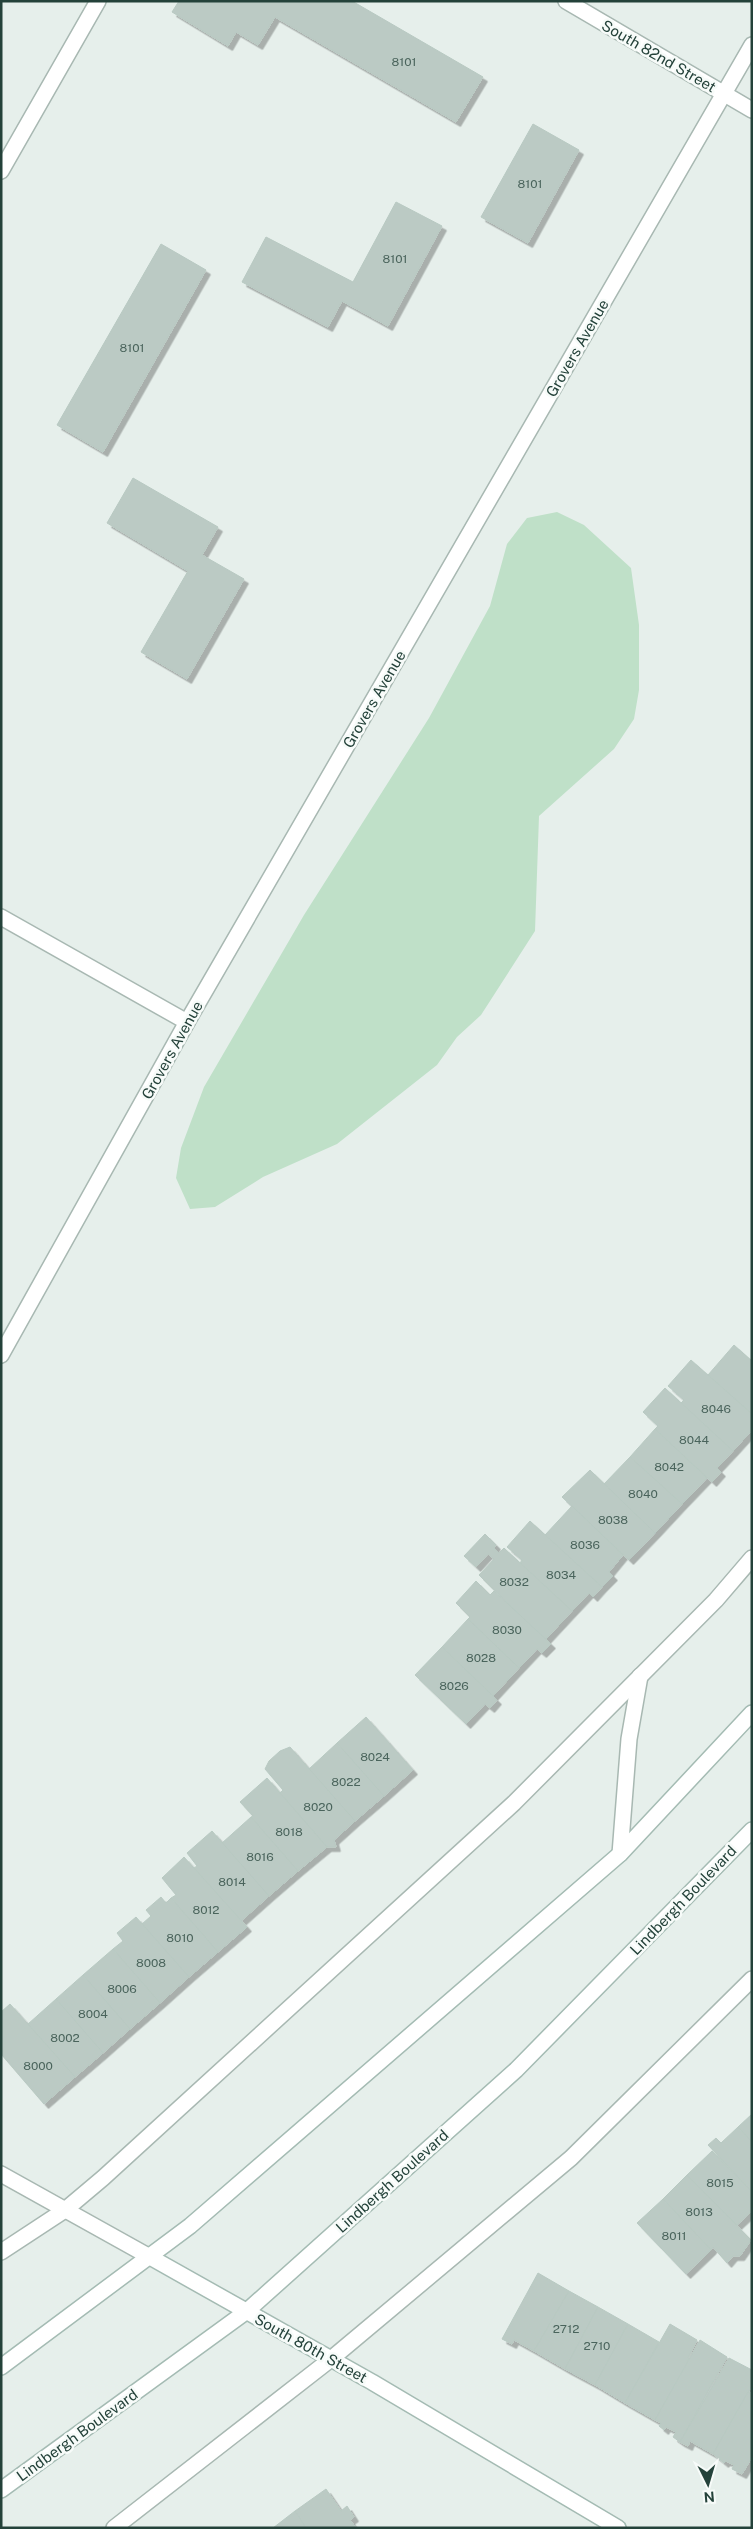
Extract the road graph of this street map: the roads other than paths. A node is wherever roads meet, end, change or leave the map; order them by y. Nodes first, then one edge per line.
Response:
1 (98, 1) edge
2 (566, 1) edge
3 (752, 45) edge
4 (724, 94) junction
5 (752, 110) edge
6 (1, 171) edge
7 (1, 917) edge
8 (187, 1022) junction
9 (1, 1355) edge
10 (752, 1558) edge
11 (640, 1676) junction
12 (752, 1713) edge
13 (751, 1832) edge
14 (620, 1854) junction
15 (752, 1979) edge
16 (1, 2174) edge
17 (65, 2210) junction
18 (1, 2252) edge
19 (150, 2257) junction
20 (246, 2311) junction
21 (331, 2359) junction
22 (1, 2367) edge
23 (1, 2490) edge
24 (114, 2528) edge
25 (618, 2528) edge

1 - 6 street
2 - 4 street, South 82nd Street
3 - 4 street, Grovers Avenue
4 - 5 street, South 82nd Street
4 - 8 street, Grovers Avenue
7 - 8 street
8 - 9 street, Grovers Avenue
10 - 11 street
11 - 14 street
11 - 17 street
12 - 14 street
13 - 20 street, Lindbergh Boulevard
14 - 19 street
15 - 21 street
16 - 17 street, South 80th Street
17 - 18 street
17 - 19 street, South 80th Street
19 - 20 street, South 80th Street
19 - 22 street
20 - 21 street, South 80th Street
20 - 23 street, Lindbergh Boulevard
21 - 24 street
21 - 25 street, South 80th Street

